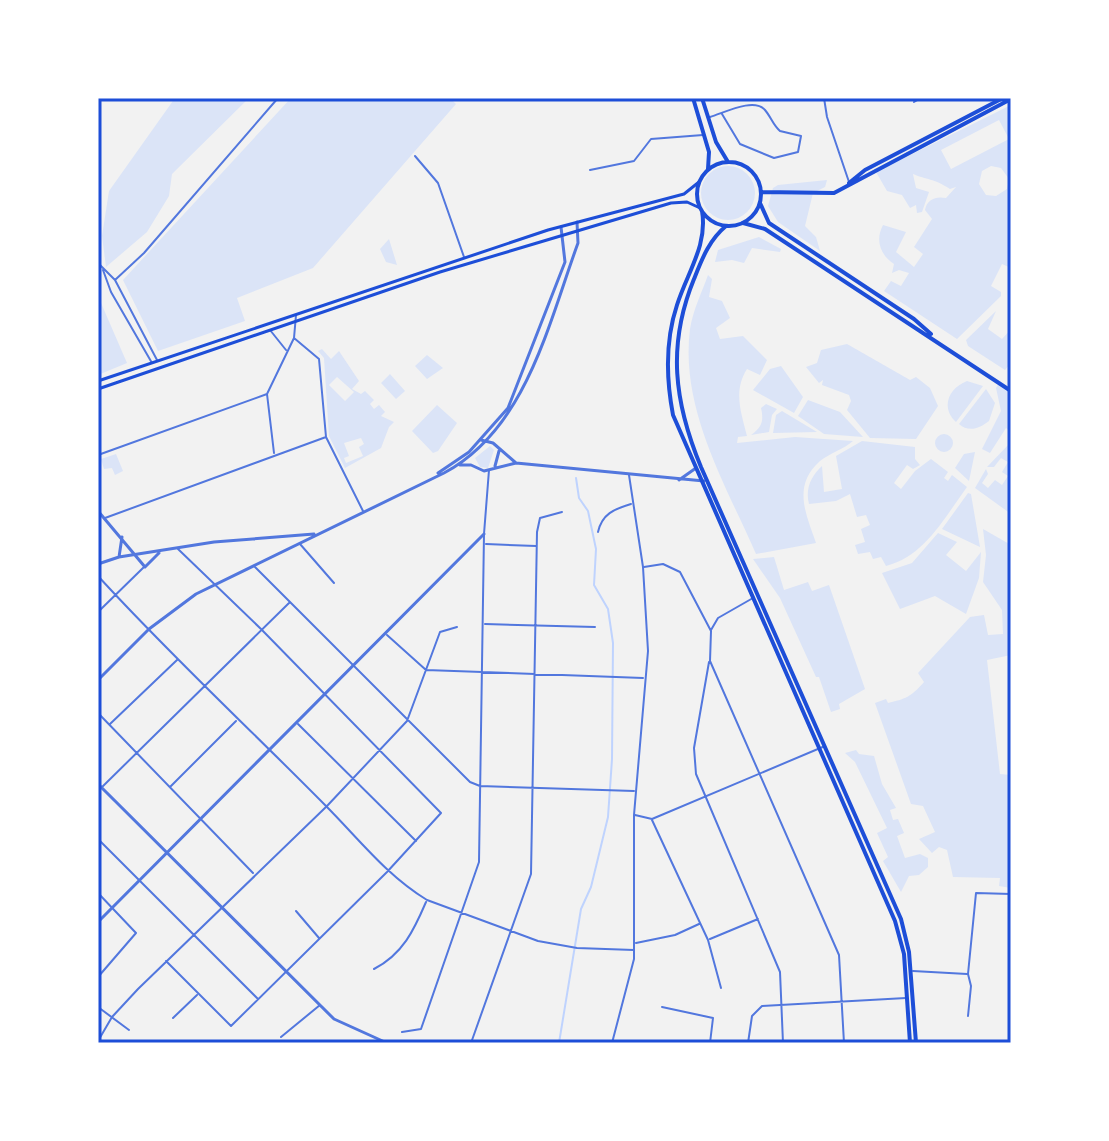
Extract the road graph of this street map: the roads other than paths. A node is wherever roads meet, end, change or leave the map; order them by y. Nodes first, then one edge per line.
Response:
1 (278, 98) edge
2 (693, 98) edge
3 (702, 98) edge
4 (824, 98) edge
5 (921, 98) edge
6 (1003, 98) edge
7 (1011, 99) edge
8 (914, 102) dead end
9 (722, 114) junction
10 (709, 118) junction
11 (704, 135) junction
12 (415, 156) dead end
13 (728, 162) junction
14 (590, 170) dead end
15 (708, 170) junction
16 (699, 182) junction
17 (849, 183) junction
18 (761, 192) junction
19 (760, 203) junction
20 (701, 209) junction
21 (577, 222) junction
22 (743, 223) junction
23 (726, 226) junction
24 (561, 227) junction
25 (579, 228) junction
26 (562, 233) junction
27 (464, 259) junction
28 (98, 263) edge
29 (103, 269) junction
30 (115, 280) junction
31 (296, 314) junction
32 (297, 320) junction
33 (269, 329) junction
34 (294, 338) junction
35 (935, 339) junction
36 (286, 351) junction
37 (155, 362) junction
38 (100, 381) edge
39 (104, 387) junction
40 (98, 389) edge
41 (1011, 391) edge
42 (267, 394) junction
43 (496, 433) junction
44 (326, 437) junction
45 (481, 440) junction
46 (488, 441) junction
47 (498, 449) junction
48 (469, 452) junction
49 (98, 455) edge
50 (274, 455) junction
51 (469, 459) junction
52 (516, 463) junction
53 (459, 465) junction
54 (471, 465) junction
55 (495, 467) junction
56 (698, 468) junction
57 (489, 470) junction
58 (629, 474) junction
59 (435, 476) junction
60 (679, 480) junction
61 (704, 481) junction
62 (632, 504) junction
63 (98, 511) edge
64 (363, 512) junction
65 (562, 512) dead end
66 (105, 518) junction
67 (598, 532) dead end
68 (318, 533) junction
69 (484, 534) junction
70 (122, 537) junction
71 (299, 543) junction
72 (484, 544) junction
73 (536, 547) junction
74 (177, 548) junction
75 (159, 552) junction
76 (138, 555) junction
77 (119, 557) junction
78 (98, 564) edge
79 (253, 565) junction
80 (145, 567) junction
81 (643, 567) junction
82 (98, 576) edge
83 (334, 583) dead end
84 (214, 584) junction
85 (115, 595) junction
86 (757, 597) junction
87 (290, 603) junction
88 (98, 612) edge
89 (484, 624) junction
90 (536, 626) junction
91 (457, 627) dead end
92 (595, 627) dead end
93 (149, 629) junction
94 (261, 629) junction
95 (711, 631) junction
96 (386, 634) junction
97 (178, 659) junction
98 (710, 661) junction
99 (354, 667) junction
100 (426, 670) junction
101 (484, 671) junction
102 (536, 673) junction
103 (645, 678) junction
104 (98, 680) edge
105 (205, 686) junction
106 (324, 696) junction
107 (98, 713) edge
108 (237, 720) junction
109 (407, 721) junction
110 (297, 723) junction
111 (109, 725) junction
112 (823, 746) junction
113 (381, 750) junction
114 (269, 751) junction
115 (136, 753) junction
116 (760, 774) junction
117 (354, 779) junction
118 (480, 786) junction
119 (534, 786) junction
120 (99, 787) edge
121 (170, 787) junction
122 (635, 791) junction
123 (706, 799) junction
124 (327, 806) junction
125 (634, 815) junction
126 (201, 819) junction
127 (652, 819) junction
128 (98, 839) edge
129 (417, 842) junction
130 (167, 852) junction
131 (387, 872) junction
132 (255, 874) junction
133 (140, 880) junction
134 (98, 893) edge
135 (1011, 894) edge
136 (427, 900) junction
137 (222, 907) junction
138 (112, 908) junction
139 (296, 911) dead end
140 (462, 913) junction
141 (758, 919) junction
142 (98, 922) edge
143 (700, 923) junction
144 (510, 933) junction
145 (195, 935) junction
146 (320, 939) junction
147 (708, 940) junction
148 (634, 944) junction
149 (634, 950) junction
150 (166, 961) junction
151 (374, 969) dead end
152 (911, 971) junction
153 (286, 972) junction
154 (968, 974) junction
155 (98, 977) edge
156 (721, 988) dead end
157 (198, 994) junction
158 (908, 997) junction
159 (259, 1000) junction
160 (843, 1002) junction
161 (320, 1005) junction
162 (782, 1005) junction
163 (98, 1007) edge
164 (662, 1007) dead end
165 (968, 1016) dead end
166 (112, 1017) junction
167 (173, 1018) dead end
168 (129, 1030) dead end
169 (402, 1032) dead end
170 (281, 1037) dead end
171 (98, 1041) edge
172 (387, 1043) edge
173 (471, 1043) edge
174 (612, 1043) edge
175 (710, 1043) edge
176 (748, 1043) edge
177 (783, 1043) edge
178 (844, 1043) edge
179 (913, 1043) edge
180 (942, 1043) edge
181 (975, 1043) edge

1 - 30 street
2 - 11 main road
3 - 10 main road
4 - 17 street
5 - 8 street
6 - 17 main road
7 - 17 main road
9 - 9 street
9 - 10 street
10 - 13 main road
11 - 14 street
11 - 15 main road
12 - 27 street
13 - 15 main road
13 - 18 main road
15 - 16 main road
16 - 20 main road
16 - 21 main road
17 - 18 main road
18 - 19 main road
19 - 22 main road
19 - 35 main road
20 - 23 main road
20 - 25 main road
20 - 56 main road
21 - 24 main road
21 - 25 street
22 - 23 main road
22 - 35 main road
23 - 56 main road
24 - 26 street
24 - 27 main road
25 - 26 main road
25 - 43 street
26 - 32 main road
26 - 45 street
27 - 31 main road
28 - 29 street
29 - 30 street
29 - 37 street
30 - 37 street
31 - 32 street
31 - 37 main road
32 - 33 main road
32 - 34 street
33 - 36 street
33 - 39 main road
34 - 36 street
34 - 44 street
35 - 41 main road
36 - 42 street
37 - 38 main road
38 - 39 main road
39 - 40 main road
42 - 49 street
42 - 50 street
43 - 46 street
43 - 47 street
44 - 50 street
44 - 64 street
45 - 46 street
45 - 48 street
46 - 47 street
46 - 51 street
47 - 52 street
47 - 55 street
48 - 51 street
48 - 59 street
50 - 66 street
51 - 53 street
51 - 54 street
52 - 55 street
52 - 58 street
53 - 54 street
53 - 59 street
54 - 57 street
55 - 57 street
56 - 60 street
56 - 61 main road
57 - 69 street
58 - 60 street
58 - 62 street
59 - 64 street
60 - 61 street
61 - 86 main road
62 - 67 street
62 - 81 street
63 - 66 street
64 - 68 street
65 - 73 street
66 - 70 street
68 - 71 street
68 - 74 street
69 - 72 street
69 - 96 street
70 - 76 street
70 - 77 street
71 - 79 street
71 - 83 street
72 - 73 street
72 - 89 street
73 - 90 street
74 - 75 street
74 - 84 street
75 - 76 street
75 - 80 street
76 - 77 street
76 - 80 street
77 - 78 street
79 - 84 street
79 - 87 street
80 - 85 street
81 - 95 street
81 - 103 street
82 - 85 street
84 - 93 street
84 - 94 street
85 - 88 street
85 - 93 street
86 - 95 street
86 - 112 main road
87 - 94 street
87 - 99 street
89 - 90 street
89 - 101 street
90 - 92 street
90 - 102 street
91 - 100 street
93 - 97 street
93 - 104 street
94 - 105 street
94 - 106 street
95 - 98 street
96 - 99 street
96 - 100 street
97 - 105 street
97 - 111 street
98 - 116 street
98 - 123 street
99 - 106 street
99 - 109 street
100 - 101 street
100 - 109 street
101 - 102 street
101 - 118 street
102 - 103 street
102 - 119 street
103 - 122 street
105 - 108 street
105 - 115 street
106 - 110 street
106 - 113 street
107 - 111 street
108 - 114 street
108 - 121 street
109 - 113 street
109 - 118 street
110 - 114 street
110 - 117 street
111 - 115 street
112 - 116 street
112 - 152 main road
112 - 158 main road
113 - 117 street
113 - 129 street
114 - 124 street
114 - 126 street
115 - 120 street
115 - 121 street
116 - 123 street
116 - 160 street
117 - 124 street
117 - 129 street
118 - 119 street
118 - 140 street
119 - 122 street
119 - 144 street
120 - 130 street
121 - 126 street
122 - 125 street
123 - 127 street
123 - 141 street
124 - 131 street
124 - 132 street
125 - 127 street
125 - 148 street
126 - 130 street
126 - 132 street
127 - 143 street
128 - 133 street
129 - 131 street
130 - 133 street
130 - 137 street
131 - 136 street
131 - 146 street
132 - 137 street
133 - 138 street
133 - 145 street
134 - 138 street
135 - 154 street
136 - 140 street
136 - 151 street
137 - 145 street
137 - 153 street
138 - 142 street
138 - 155 street
139 - 146 street
140 - 144 street
140 - 169 street
141 - 147 street
141 - 162 street
143 - 147 street
143 - 148 street
144 - 149 street
144 - 173 street
145 - 150 street
145 - 159 street
146 - 153 street
147 - 156 street
148 - 149 street
149 - 174 street
150 - 157 street
150 - 166 street
152 - 154 street
152 - 179 main road
153 - 159 street
153 - 161 street
154 - 165 street
157 - 159 street
157 - 167 street
158 - 160 street
158 - 179 main road
160 - 162 street
160 - 178 street
161 - 170 street
161 - 172 street
162 - 176 street
162 - 177 street
163 - 166 street
164 - 175 street
166 - 168 street
166 - 171 street
180 - 181 street

